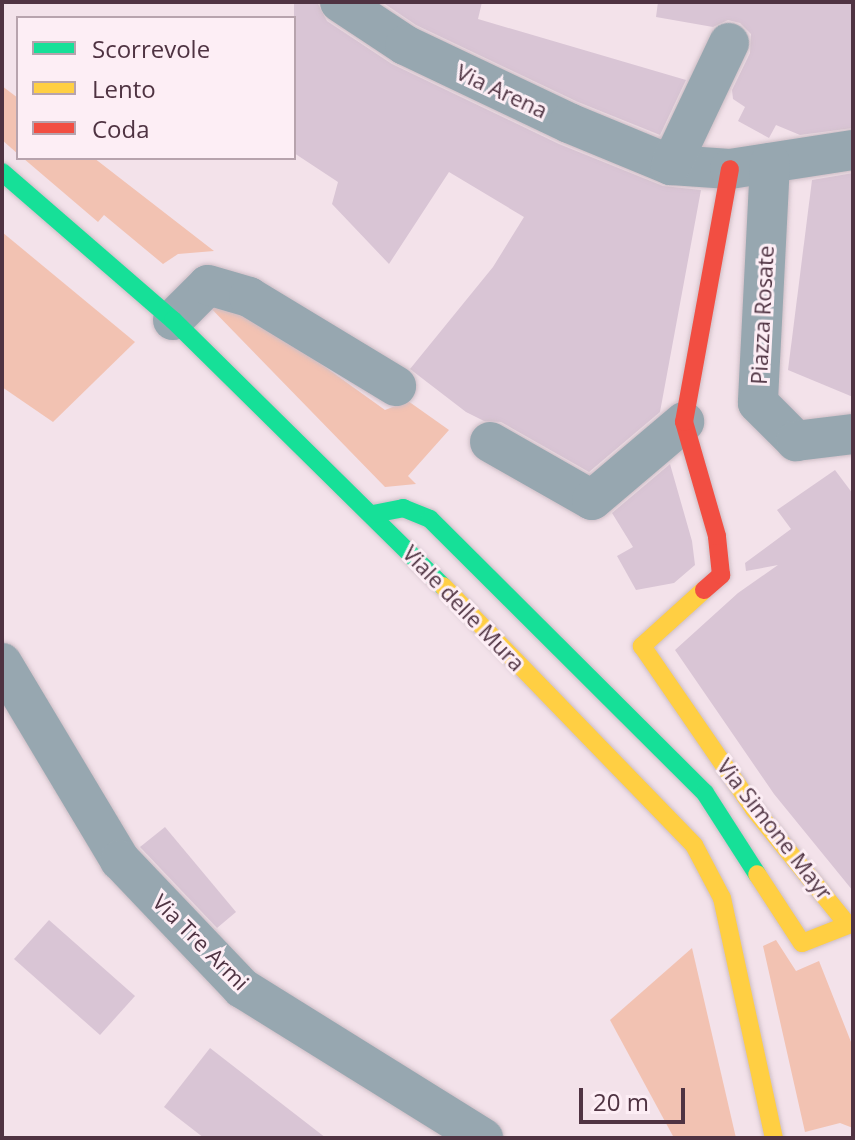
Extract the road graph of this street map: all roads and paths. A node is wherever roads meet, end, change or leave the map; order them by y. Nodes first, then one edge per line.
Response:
1 (340, 2) edge
2 (729, 43) dead end
3 (853, 150) edge
4 (787, 161) junction
5 (671, 165) junction
6 (730, 169) junction
7 (2, 172) edge
8 (173, 320) junction
9 (396, 386) dead end
10 (684, 422) junction
11 (853, 434) edge
12 (490, 442) dead end
13 (373, 514) junction
14 (2, 663) edge
15 (850, 926) edge
16 (483, 1138) edge
17 (774, 1138) edge

1 - 5 street, Via Arena
2 - 5 street
3 - 4 street
4 - 6 street
4 - 11 street, Piazza Rosate
5 - 6 street, Via Arena
6 - 10 street, Via Simone Mayr
7 - 8 street, Viale delle Mura
8 - 9 street
8 - 13 street, Viale delle Mura
10 - 12 street
10 - 15 street, Via Simone Mayr
13 - 15 street, Via Simone Mayr
13 - 17 street, Viale delle Mura
14 - 16 street, Via Tre Armi

